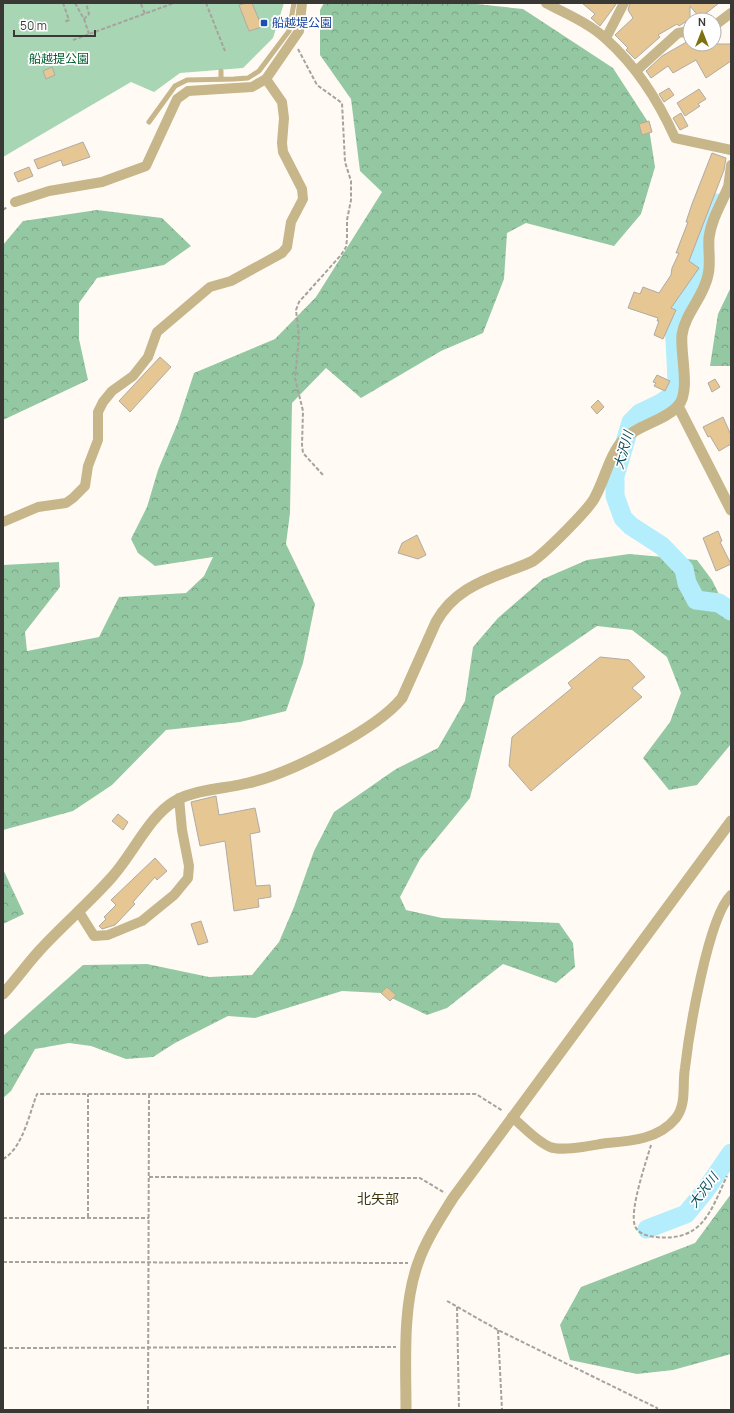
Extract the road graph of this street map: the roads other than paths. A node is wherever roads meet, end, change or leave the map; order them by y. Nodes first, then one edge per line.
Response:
1 (294, 3) edge
2 (302, 3) edge
3 (546, 3) edge
4 (624, 3) edge
5 (731, 13) edge
6 (722, 20) edge
7 (682, 32) edge
8 (606, 38) junction
9 (221, 71) dead end
10 (636, 71) junction
11 (221, 79) junction
12 (266, 79) junction
13 (149, 122) dead end
14 (731, 150) edge
15 (731, 164) edge
16 (729, 185) edge
17 (15, 202) dead end
18 (678, 406) junction
19 (731, 510) edge
20 (3, 522) edge
21 (179, 798) junction
22 (731, 821) edge
23 (731, 895) edge
24 (79, 912) junction
25 (3, 994) edge
26 (512, 1117) junction
27 (406, 1410) edge

1 - 11 lane
2 - 12 street
3 - 8 street
4 - 8 street
5 - 6 street
7 - 10 street
8 - 10 street
9 - 11 lane
10 - 14 street
11 - 13 lane
12 - 17 street
12 - 20 street
15 - 16 street
16 - 18 street
18 - 19 street
18 - 21 street
21 - 24 street
21 - 24 street
22 - 26 street
23 - 26 street
24 - 25 street
26 - 27 street

